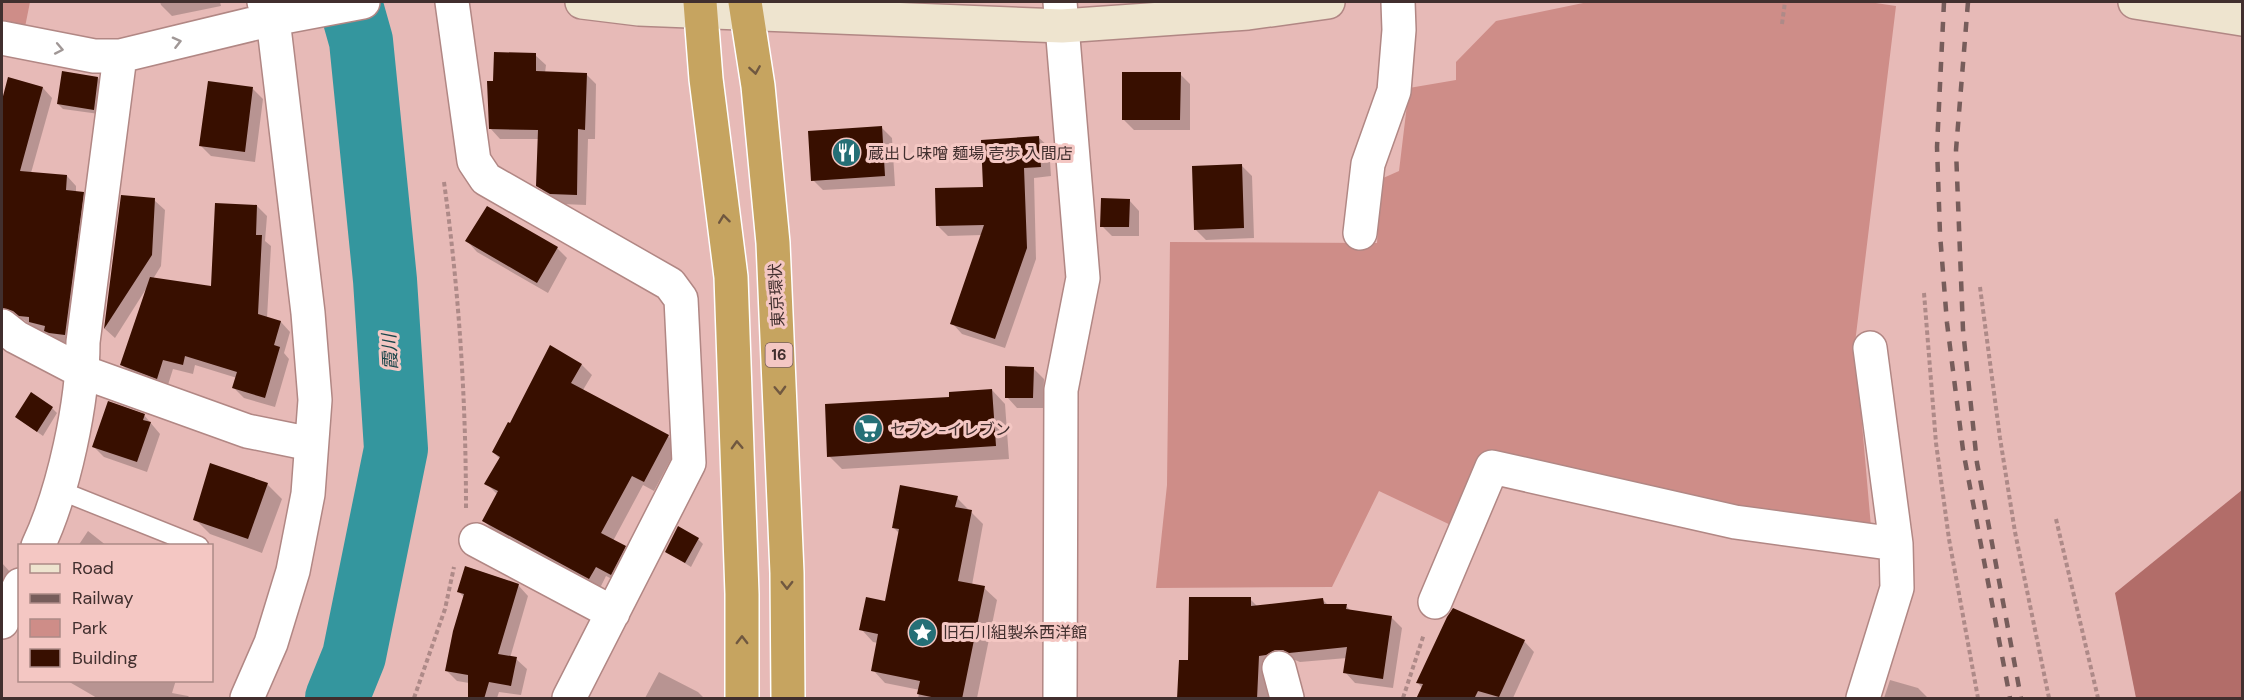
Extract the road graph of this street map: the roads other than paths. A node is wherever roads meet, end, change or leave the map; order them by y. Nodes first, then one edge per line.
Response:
1 (363, 2) edge
2 (452, 2) edge
3 (582, 2) edge
4 (1328, 2) edge
5 (1398, 2) edge
6 (2135, 2) edge
7 (701, 6) edge
8 (745, 7) edge
9 (274, 12) edge
10 (1061, 14) edge
11 (2242, 19) edge
12 (2, 38) edge
13 (120, 56) junction
14 (1360, 233) dead end
15 (2, 326) edge
16 (1870, 348) dead end
17 (83, 372) junction
18 (311, 444) junction
19 (59, 490) junction
20 (470, 529) road end
21 (39, 544) edge
22 (194, 544) edge
23 (1896, 544) junction
24 (18, 589) edge
25 (1435, 602) road end
26 (613, 613) junction
27 (2, 622) edge
28 (247, 699) edge
29 (570, 699) edge
30 (742, 699) edge
31 (788, 699) edge
32 (1060, 699) edge
33 (1863, 699) edge

1 - 9 street
2 - 26 street
3 - 7 street
4 - 10 street
5 - 14 street
6 - 11 street
7 - 8 street
30 -> 7 highway
8 - 10 street
8 -> 31 highway, 東京環状 / 16
13 -> 9 street
9 - 18 street
10 - 32 street
12 -> 13 street
13 - 17 street
15 - 17 street
16 - 23 street
17 - 18 street
17 - 19 street
18 - 28 street
19 - 21 street
19 - 22 lane
20 - 26 street
23 - 25 street
23 - 33 street
24 - 27 street
26 - 29 street

